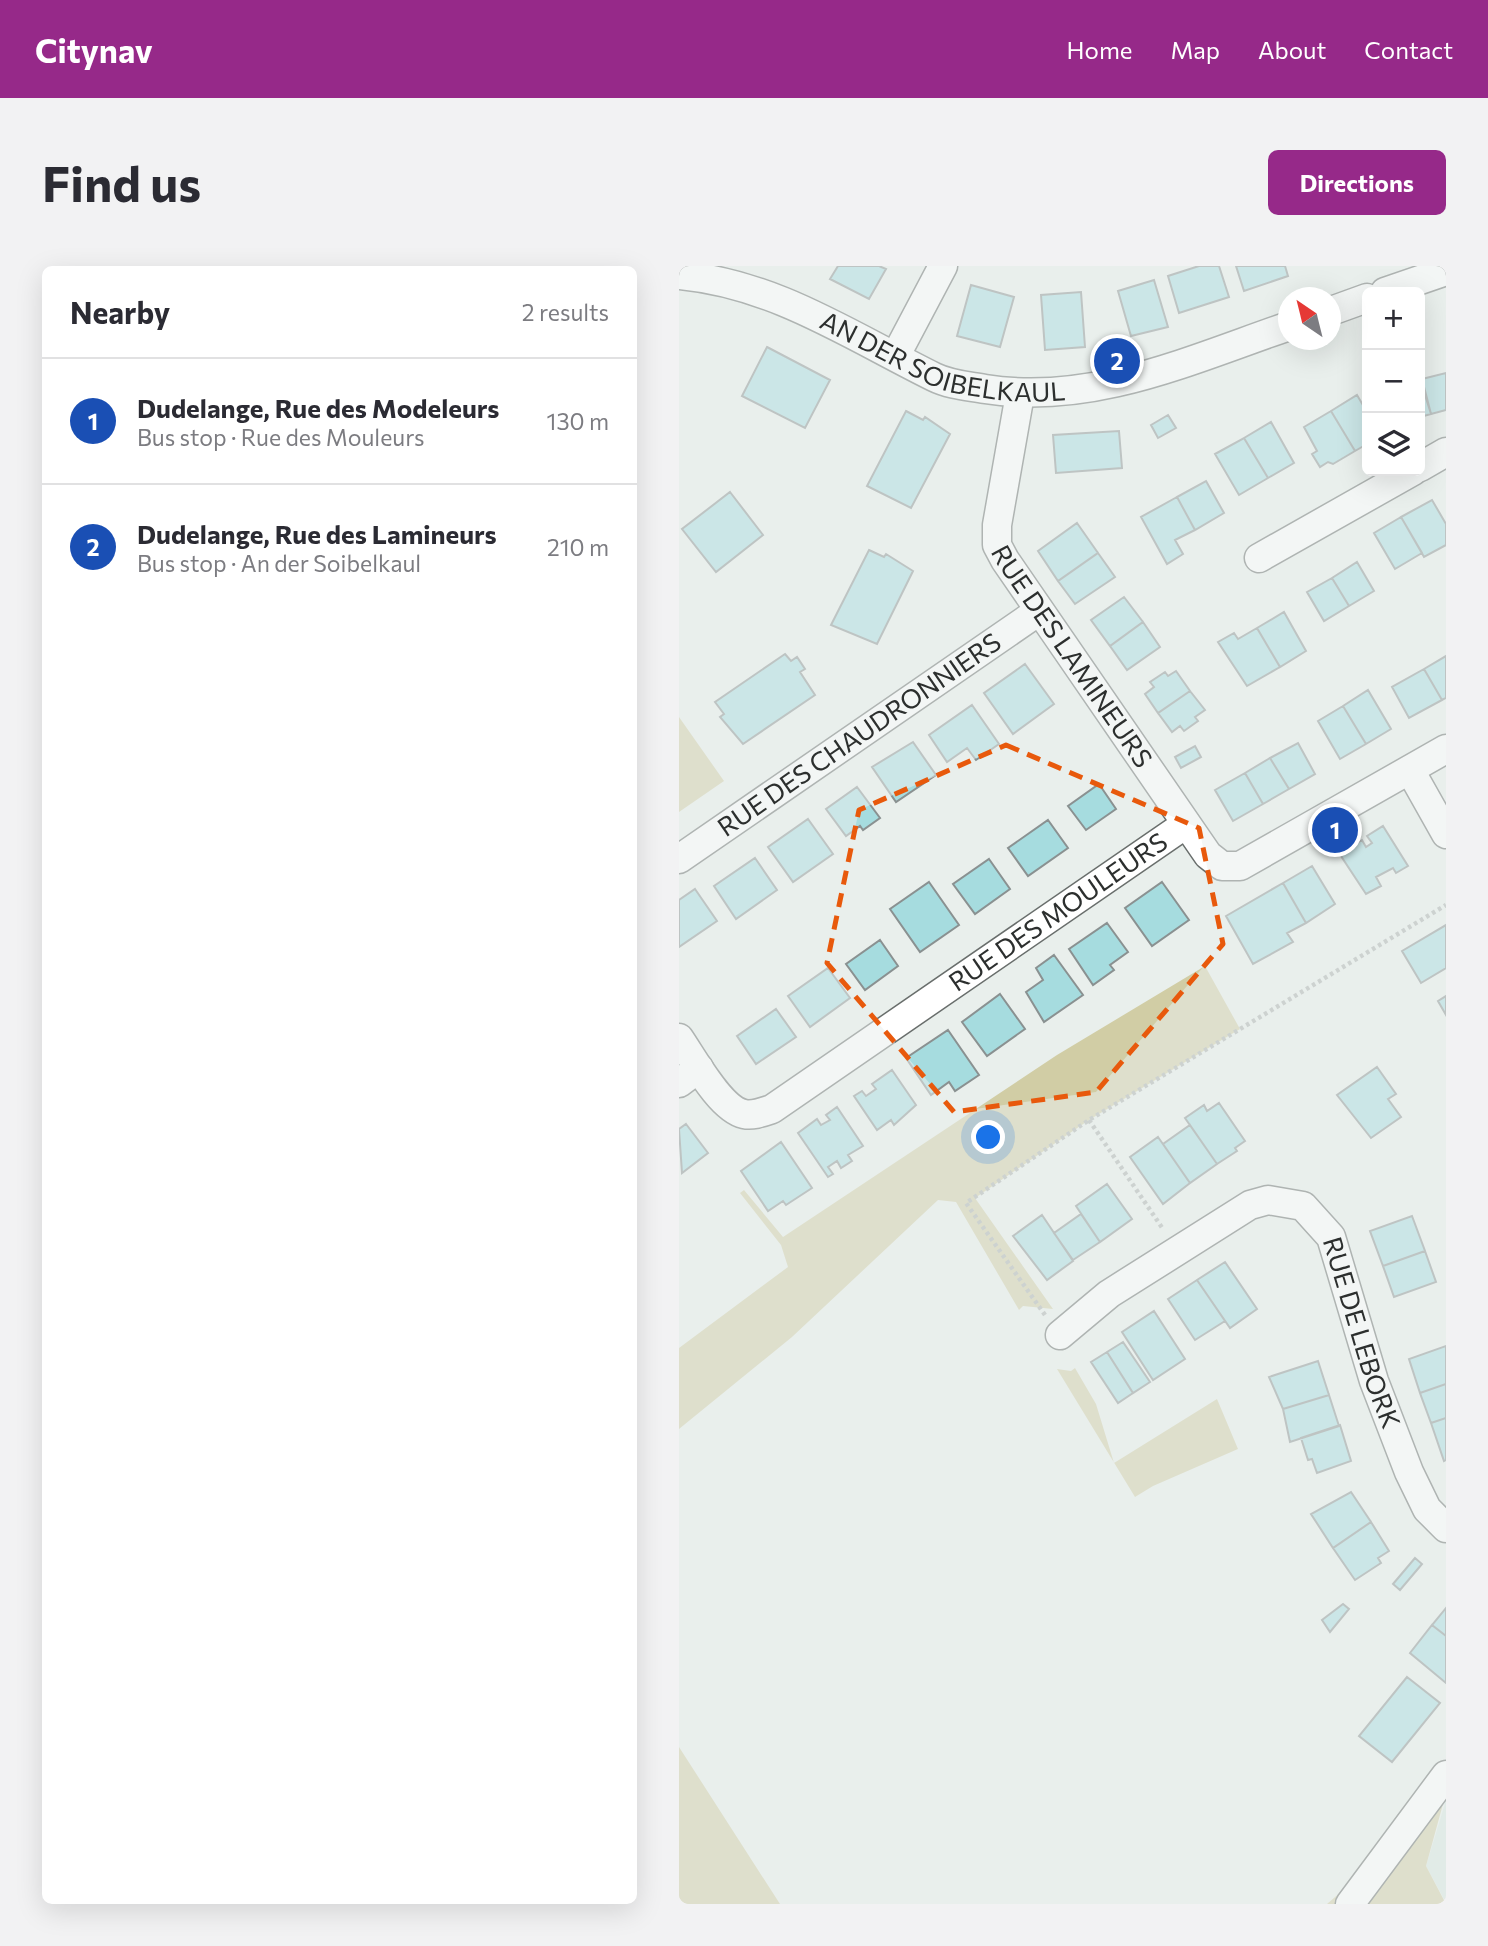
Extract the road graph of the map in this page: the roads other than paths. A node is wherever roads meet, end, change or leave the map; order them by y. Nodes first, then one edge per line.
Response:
1 (943, 266) edge
2 (1446, 271) edge
3 (679, 275) edge
4 (1399, 287) edge
5 (1362, 300) edge
6 (1341, 307) edge
7 (1278, 330) edge
8 (896, 355) junction
9 (1020, 394) junction
10 (1446, 452) edge
11 (1425, 464) edge
12 (1404, 476) edge
13 (1259, 558) dead end
14 (1039, 611) junction
15 (1446, 749) edge
16 (1410, 770) junction
17 (1186, 824) junction
18 (1446, 834) edge
19 (679, 859) edge
20 (679, 1038) edge
21 (689, 1075) edge
22 (1060, 1335) road end
23 (1446, 1528) edge
24 (1446, 1775) edge
25 (1350, 1904) edge

1 - 8 street
2 - 4 street
3 - 8 street, AN DER SOIBELKAUL
5 - 6 street
7 - 9 street, AN DER SOIBELKAUL
8 - 9 street, AN DER SOIBELKAUL
9 - 14 street, RUE DES LAMINEURS
10 - 11 street
12 - 13 street
14 - 17 street, RUE DES LAMINEURS
14 - 19 street, RUE DES CHAUDRONNIERS
15 - 16 street, RUE DES MOULEURS
16 - 17 street, RUE DES MOULEURS
16 - 18 street
17 - 21 street, RUE DES MOULEURS
20 - 21 street
22 - 23 street, RUE DE LEBORK
24 - 25 street

